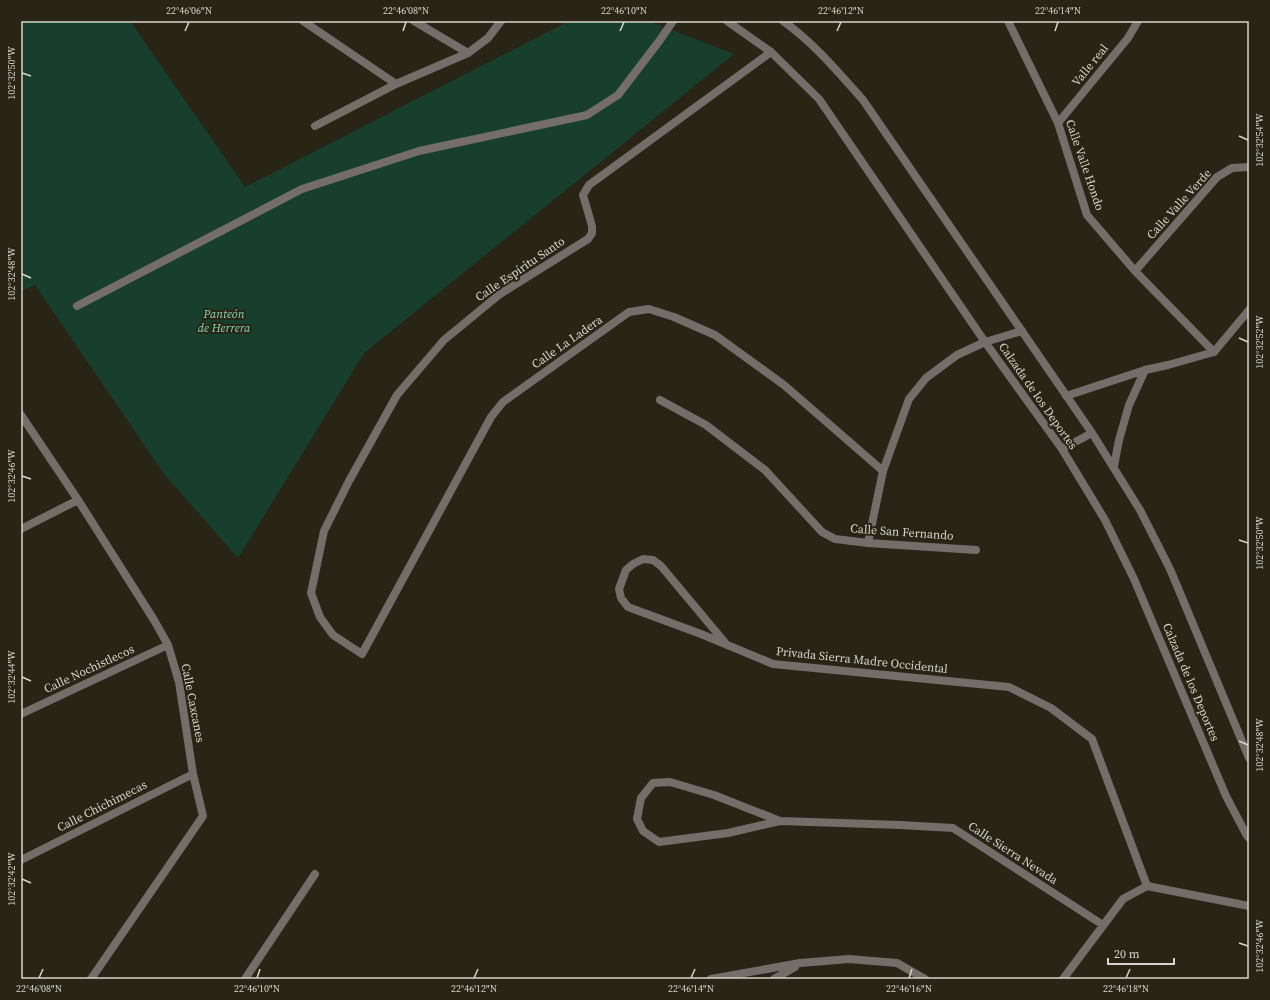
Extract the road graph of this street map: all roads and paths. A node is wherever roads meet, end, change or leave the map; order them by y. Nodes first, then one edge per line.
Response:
1 (303, 21) edge
2 (414, 21) edge
3 (501, 21) edge
4 (673, 21) edge
5 (727, 21) edge
6 (783, 21) edge
7 (1008, 21) edge
8 (1138, 21) edge
9 (771, 52) junction
10 (468, 53) junction
11 (396, 84) junction
12 (1058, 123) junction
13 (315, 126) dead end
14 (1249, 167) edge
15 (1136, 271) junction
16 (77, 306) dead end
17 (1249, 310) edge
18 (1022, 332) junction
19 (985, 342) junction
20 (1214, 352) junction
21 (1145, 370) junction
22 (1066, 396) junction
23 (660, 400) dead end
24 (21, 415) edge
25 (1092, 433) junction
26 (1062, 449) junction
27 (1114, 466) junction
28 (883, 471) junction
29 (78, 500) junction
30 (21, 529) edge
31 (868, 543) junction
32 (976, 550) dead end
33 (168, 645) junction
34 (727, 645) junction
35 (362, 654) joint
36 (21, 714) edge
37 (1249, 758) edge
38 (193, 774) junction
39 (780, 821) junction
40 (1249, 838) edge
41 (21, 860) edge
42 (315, 874) dead end
43 (1147, 886) junction
44 (1249, 906) edge
45 (1104, 925) junction
46 (800, 963) junction
47 (91, 979) edge
48 (245, 979) edge
49 (711, 979) edge
50 (774, 979) edge
51 (925, 979) edge
52 (1064, 979) edge

1 - 11 street
2 - 10 street
3 - 10 street
4 - 16 street
5 - 9 street, Calzada de los Deportes
6 - 18 street, Calzada de los Deportes
7 - 12 street, Calle Valle Hondo
8 - 12 street, Valle real
9 - 19 street, Calzada de los Deportes
9 - 35 street, Calle Espíritu Santo
10 - 11 street
11 - 13 street
12 - 15 street, Calle Valle Hondo
14 - 15 street, Calle Valle Verde
15 - 20 street, Calle Valle Hondo
17 - 20 street
18 - 19 street
18 - 22 street, Calzada de los Deportes
19 - 26 street, Calzada de los Deportes
19 - 28 street
20 - 21 street
21 - 22 street
21 - 27 street
22 - 25 street, Calzada de los Deportes
23 - 31 street, Calle San Fernando
24 - 29 street, Calle Caxcanes
25 - 26 street
25 - 27 street, Calzada de los Deportes
26 - 40 street, Calzada de los Deportes
27 - 37 street, Calzada de los Deportes
28 - 31 street
28 - 35 street, Calle La Ladera
29 - 30 street
29 - 33 street, Calle Caxcanes
31 - 32 street, Calle San Fernando
33 - 36 street, Calle Nochistlecos
33 - 38 street, Calle Caxcanes
34 - 34 street, Privada Sierra Madre Occidental
34 - 43 street, Privada Sierra Madre Occidental
38 - 41 street, Calle Chichimecas
38 - 47 street, Calle Caxcanes
39 - 39 street, Calle Sierra Nevada
39 - 45 street, Calle Sierra Nevada
42 - 48 street
43 - 44 street
43 - 45 street
45 - 52 street
46 - 49 street
46 - 50 street
46 - 51 street

